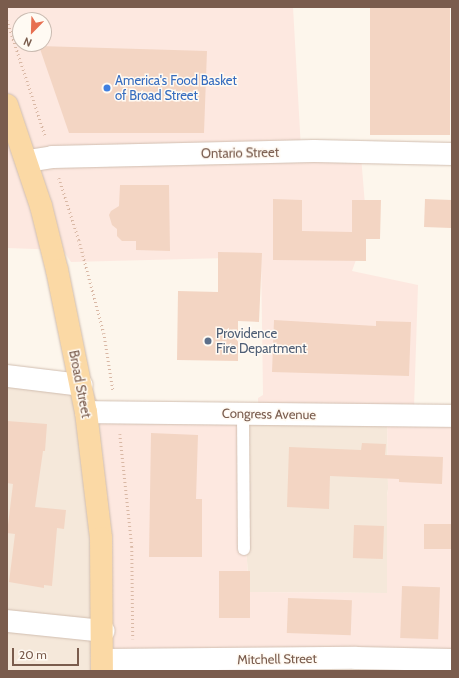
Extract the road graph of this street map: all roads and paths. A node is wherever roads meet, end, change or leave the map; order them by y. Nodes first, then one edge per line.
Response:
1 (7, 105) edge
2 (11, 127) edge
3 (452, 154) edge
4 (28, 161) junction
5 (7, 376) edge
6 (81, 385) junction
7 (86, 412) junction
8 (243, 414) junction
9 (452, 416) edge
10 (244, 549) dead end
11 (7, 621) edge
12 (103, 631) junction
13 (452, 660) edge
14 (102, 666) edge

1 - 2 main road, Broad Street
2 - 4 main road, Broad Street
3 - 4 street, Ontario Street
4 - 6 main road, Broad Street
5 - 6 street
6 - 7 main road, Broad Street
7 - 8 street, Congress Avenue
7 - 12 main road, Broad Street
8 - 9 street, Congress Avenue
8 - 10 lane
11 - 12 street
12 - 14 main road, Broad Street
13 - 14 street, Mitchell Street

